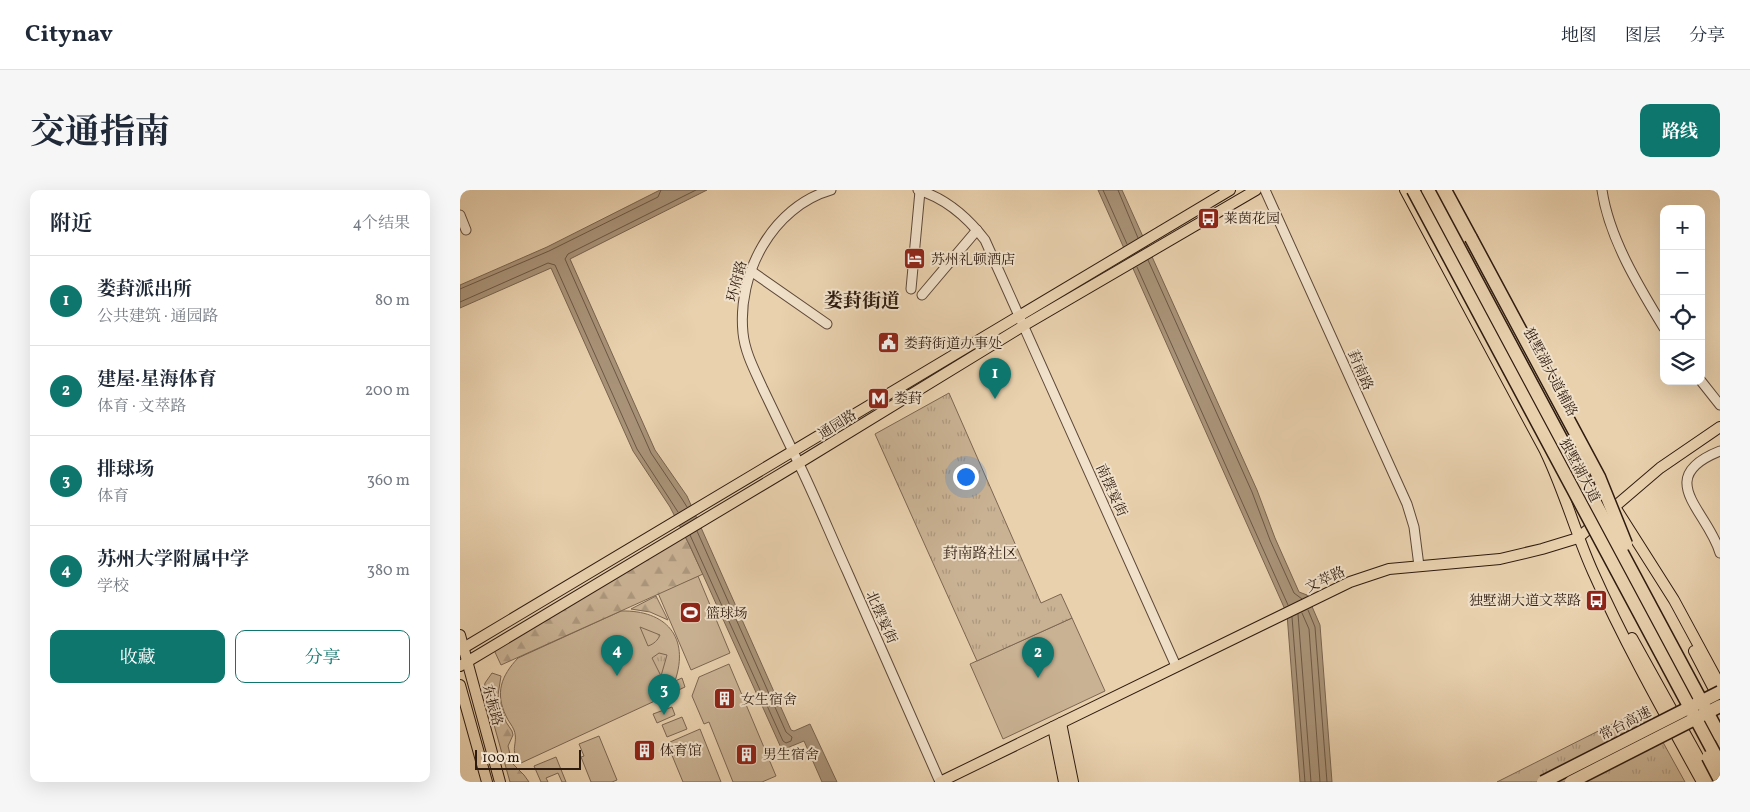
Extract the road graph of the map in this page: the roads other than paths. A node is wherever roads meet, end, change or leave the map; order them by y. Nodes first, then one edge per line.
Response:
1 (831, 190) edge
2 (919, 190) edge
3 (1230, 190) edge
4 (1256, 190) edge
5 (1265, 190) edge
6 (1406, 190) edge
7 (1413, 190) edge
8 (1424, 190) edge
9 (1428, 190) edge
10 (1437, 190) edge
11 (1602, 190) edge
12 (818, 192) edge
13 (1444, 196) edge
14 (460, 215) edge
15 (466, 230) dead end
16 (977, 230) junction
17 (1466, 237) junction
18 (751, 271) junction
19 (911, 289) dead end
20 (922, 295) dead end
21 (1019, 316) junction
22 (1660, 321) edge
23 (828, 324) dead end
24 (1023, 326) junction
25 (1703, 385) edge
26 (1720, 405) edge
27 (1720, 427) edge
28 (792, 451) junction
29 (1720, 451) edge
30 (799, 464) junction
31 (1559, 481) junction
32 (1580, 502) junction
33 (1614, 506) junction
34 (1578, 538) junction
35 (1720, 553) edge
36 (1418, 566) junction
37 (1644, 596) junction
38 (460, 635) edge
39 (462, 649) edge
40 (464, 664) edge
41 (1176, 666) junction
42 (460, 685) edge
43 (1718, 689) edge
44 (1720, 702) edge
45 (1720, 706) edge
46 (1720, 712) edge
47 (1057, 725) junction
48 (1720, 736) edge
49 (1687, 744) junction
50 (1720, 764) edge
51 (1720, 780) edge
52 (487, 782) edge
53 (500, 782) edge
54 (940, 782) edge
55 (1064, 782) edge
56 (1073, 782) edge
57 (1543, 782) edge
58 (1571, 782) edge
59 (1584, 782) edge
60 (1702, 782) edge
61 (1712, 782) edge

1 - 12 street, 环府路
2 - 16 street
2 - 19 street
3 - 21 main road, 通园路
4 - 24 main road, 通园路
5 - 36 street, 葑南路
6 - 31 main road
7 - 32 highway, 独墅湖大道, bridge
8 - 17 main road
9 - 37 highway, 独墅湖大道, bridge
10 - 13 main road, 独墅湖大道辅路
11 - 22 street
12 - 18 street, 环府路
13 - 17 main road, 独墅湖大道辅路
13 - 17 highway
14 - 15 street
16 - 20 street
16 - 21 street
17 - 33 main road, 独墅湖大道辅路
17 - 37 highway, bridge
18 - 23 street
18 - 28 street, 环府路
21 - 24 street
21 - 28 main road, 通园路
24 - 30 main road, 通园路
24 - 41 street, 南摆宴街
25 - 26 street
27 - 33 main road, 文萃路
28 - 30 street, 环府路
28 - 39 main road, 通园路
29 - 35 street
30 - 40 main road, 通园路
30 - 54 street, 北摆宴街
31 - 33 main road
31 - 34 main road
32 - 50 highway, 独墅湖大道, bridge
32 - 51 highway, bridge
33 - 34 main road, 文萃路
33 - 43 main road, 独墅湖大道辅路
34 - 36 main road, 文萃路
34 - 49 main road, bridge
36 - 41 main road, 文萃路
37 - 48 highway, 独墅湖大道, bridge
38 - 39 main road, 东振路
39 - 40 main road, 东振路
40 - 53 main road, 东振路
41 - 47 main road, 文萃路
42 - 52 main road, 东振路
43 - 44 main road, 独墅湖大道辅路, bridge
43 - 57 highway, 常台高速, bridge
45 - 58 highway, 常台高速, bridge
46 - 59 highway, bridge
47 - 54 main road, 文萃路
47 - 55 main road
47 - 56 main road
49 - 60 main road
49 - 61 main road

